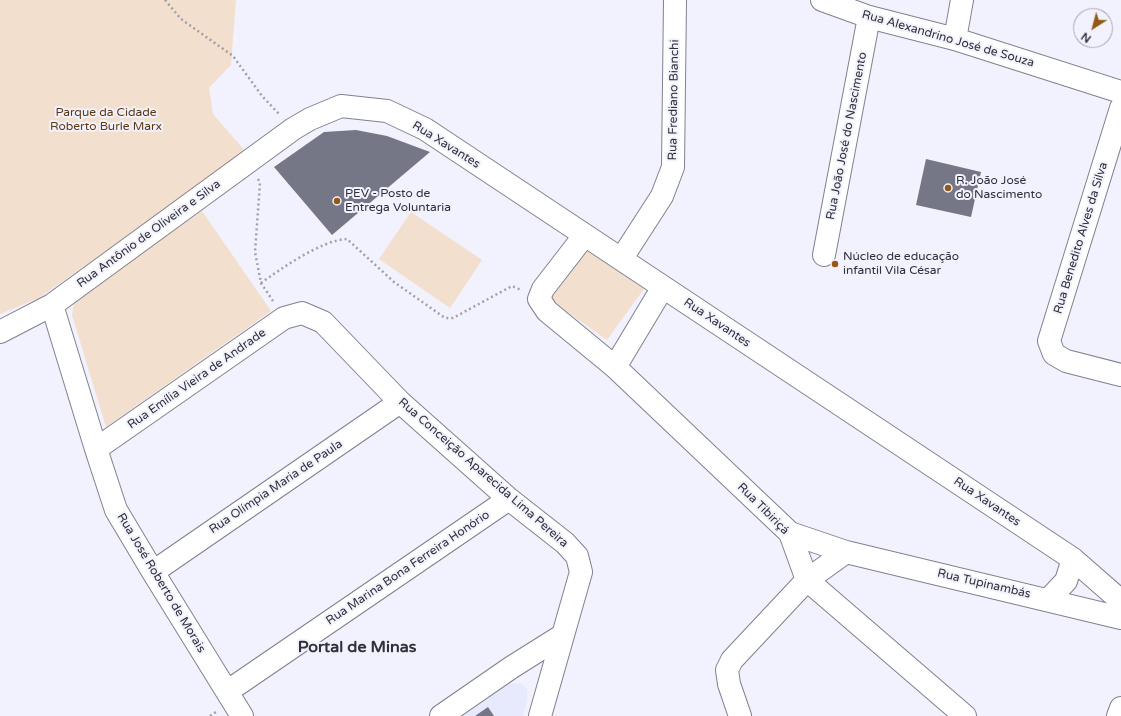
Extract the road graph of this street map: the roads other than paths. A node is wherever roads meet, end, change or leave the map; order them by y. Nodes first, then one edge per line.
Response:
1 (675, 0) edge
2 (822, 0) edge
3 (962, 0) edge
4 (869, 17) junction
5 (955, 39) junction
6 (1121, 92) edge
7 (1121, 108) edge
8 (293, 128) joint
9 (584, 236) junction
10 (824, 255) dead end
11 (622, 258) junction
12 (663, 288) junction
13 (52, 305) junction
14 (293, 316) joint
15 (0, 332) edge
16 (615, 367) junction
17 (1121, 375) edge
18 (400, 402) junction
19 (96, 449) junction
20 (509, 499) junction
21 (790, 533) junction
22 (846, 552) junction
23 (1072, 559) junction
24 (152, 572) junction
25 (807, 580) junction
26 (1049, 599) junction
27 (1121, 602) edge
28 (1121, 618) edge
29 (563, 634) junction
30 (512, 667) junction
31 (228, 691) junction
32 (546, 692) junction
33 (1121, 708) edge
34 (242, 716) edge
35 (441, 716) edge
36 (540, 716) edge
37 (740, 716) edge
38 (965, 716) edge
39 (1118, 716) edge

1 - 11 street, Rua Frediano Bianchi
2 - 4 street, Rua Alexandrino José de Souza
3 - 5 street
4 - 5 street, Rua Alexandrino José de Souza
4 - 10 street, Rua João José do Nascimento
5 - 6 street, Rua Alexandrino José de Souza
7 - 17 street, Rua Benedito Alves da Silva
8 - 9 street, Rua Xavantes
8 - 13 street, Rua Antônio de Oliveira e Silva
9 - 11 street, Rua Xavantes
9 - 16 street, Rua Tibiriçá
11 - 12 street, Rua Xavantes
12 - 16 street
12 - 23 street, Rua Xavantes
13 - 15 street, Rua Antônio de Oliveira e Silva
13 - 19 street, Rua José Roberto de Morais
14 - 18 street, Rua Conceição Aparecida Lima Pereira
14 - 19 street, Rua Emília Vieira de Andrade
16 - 21 street, Rua Tibiriçá
18 - 20 street, Rua Conceição Aparecida Lima Pereira
18 - 24 street, Rua Olímpia Maria de Paula
19 - 24 street, Rua José Roberto de Morais
20 - 29 street, Rua Conceição Aparecida Lima Pereira
20 - 31 street, Rua Marina Bona Ferreira Honório
21 - 22 street, Rua Tupinambás
21 - 25 street, Rua Tibiriçá
22 - 25 street
22 - 26 street, Rua Tupinambás
23 - 26 street
23 - 27 street, Rua Xavantes
24 - 31 street, Rua José Roberto de Morais
25 - 37 street
25 - 38 street, Rua Tibiriçá
26 - 28 street, Rua Tupinambás
29 - 30 street
29 - 32 street, Rua Conceição Aparecida Lima Pereira
30 - 32 street
30 - 35 street
31 - 34 street, Rua José Roberto de Morais
32 - 36 street, Rua Conceição Aparecida Lima Pereira
33 - 39 street

